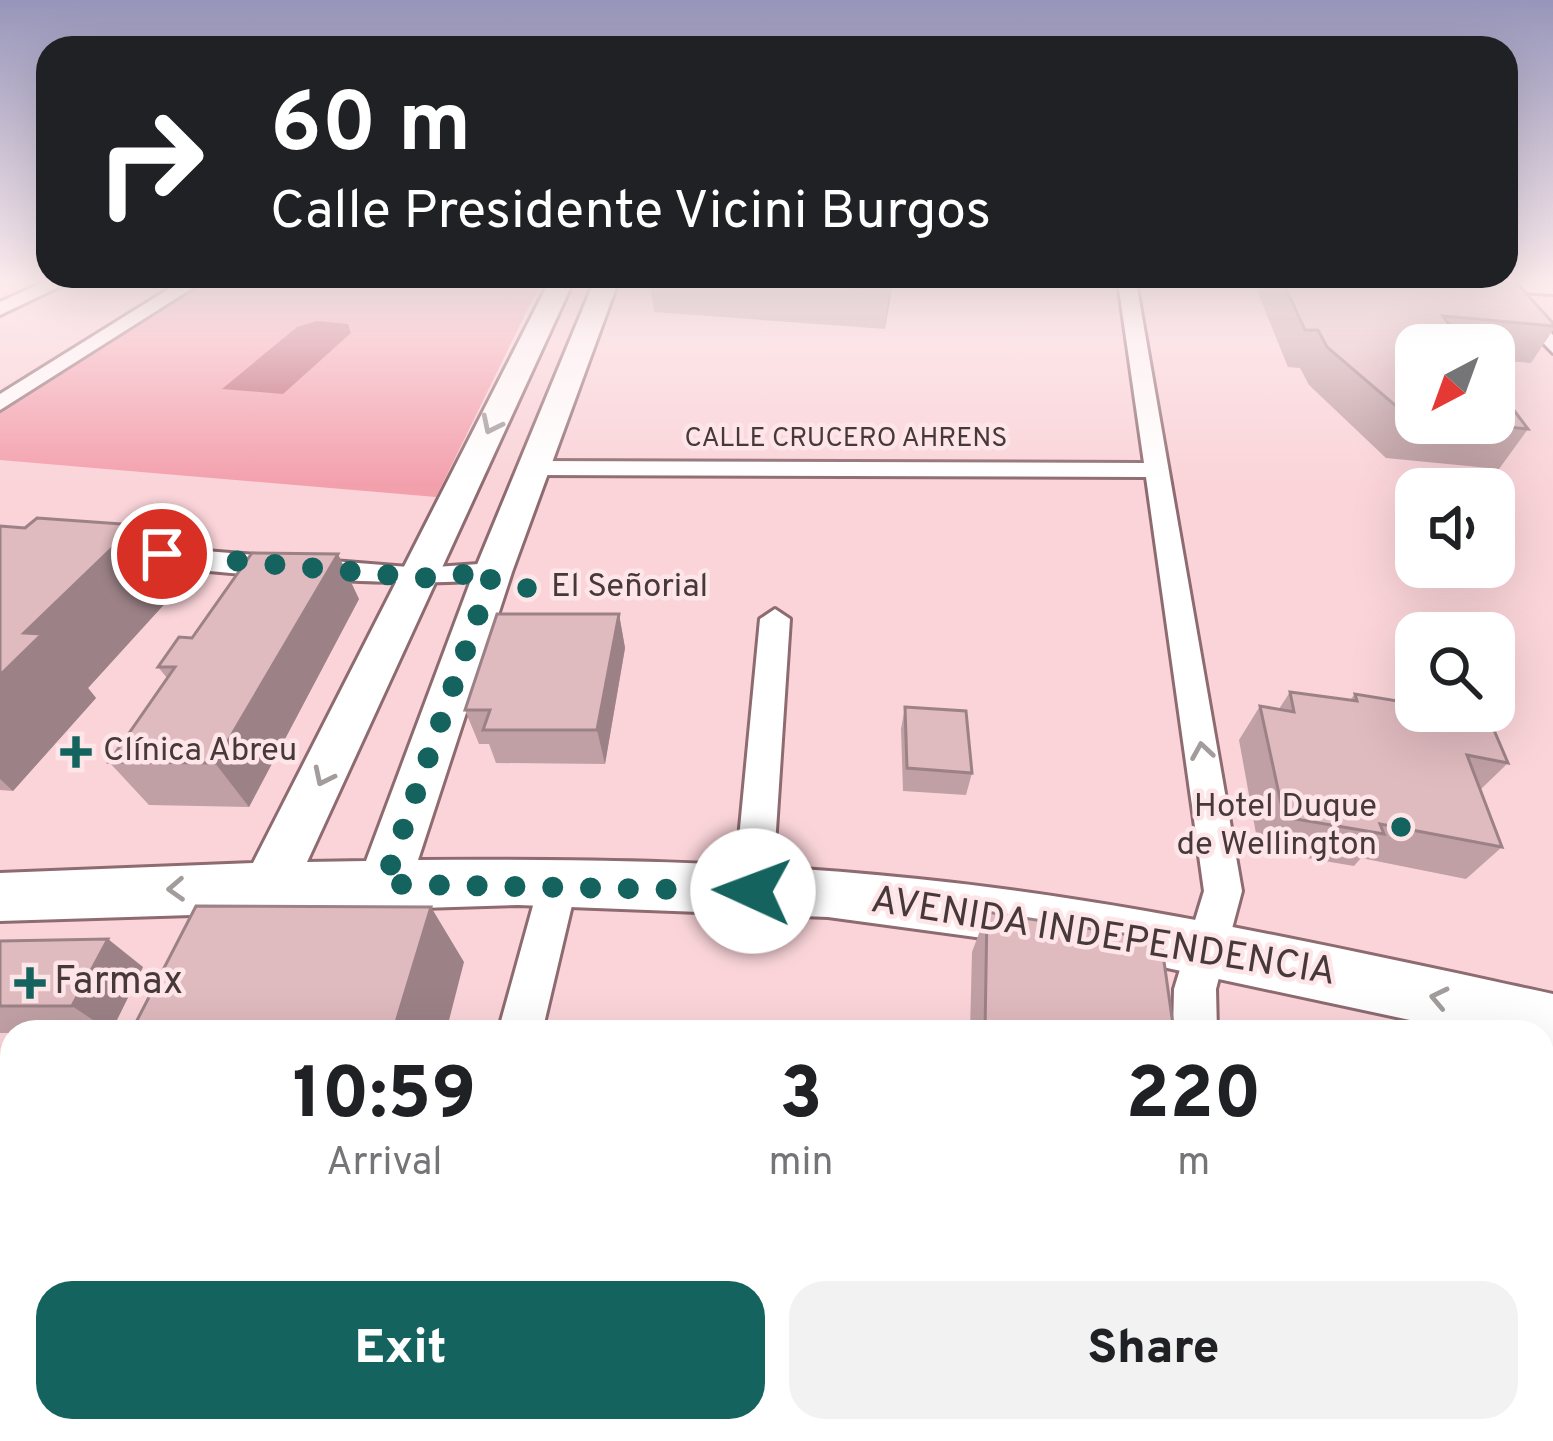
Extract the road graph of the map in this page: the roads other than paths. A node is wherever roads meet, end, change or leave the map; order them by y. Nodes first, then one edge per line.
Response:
1 (86, 349) edge
2 (529, 349) edge
3 (579, 349) edge
4 (1138, 349) edge
5 (0, 370) edge
6 (40, 378) junction
7 (0, 403) edge
8 (532, 468) junction
9 (1159, 470) junction
10 (88, 550) edge
11 (493, 572) junction
12 (422, 578) junction
13 (776, 619) dead end
14 (270, 884) junction
15 (384, 884) junction
16 (558, 884) junction
17 (753, 891) junction
18 (0, 897) edge
19 (1207, 947) junction
20 (523, 1020) edge
21 (1194, 1020) edge
22 (1539, 1020) edge

1 - 6 street
2 -> 12 street
3 - 8 street
4 - 9 street
5 - 6 street
6 - 7 street
8 - 9 street, CALLE CRUCERO AHRENS
8 - 11 street
19 -> 9 street
10 - 12 street
11 - 12 street
11 - 15 street
12 -> 14 street
13 - 17 street
14 - 15 street, AVENIDA INDEPENDENCIA
14 -> 18 street, AVENIDA INDEPENDENCIA
15 - 16 street, AVENIDA INDEPENDENCIA
16 - 17 street, AVENIDA INDEPENDENCIA
16 - 20 street
17 - 19 street, AVENIDA INDEPENDENCIA
19 - 21 street
22 -> 19 street, AVENIDA INDEPENDENCIA

